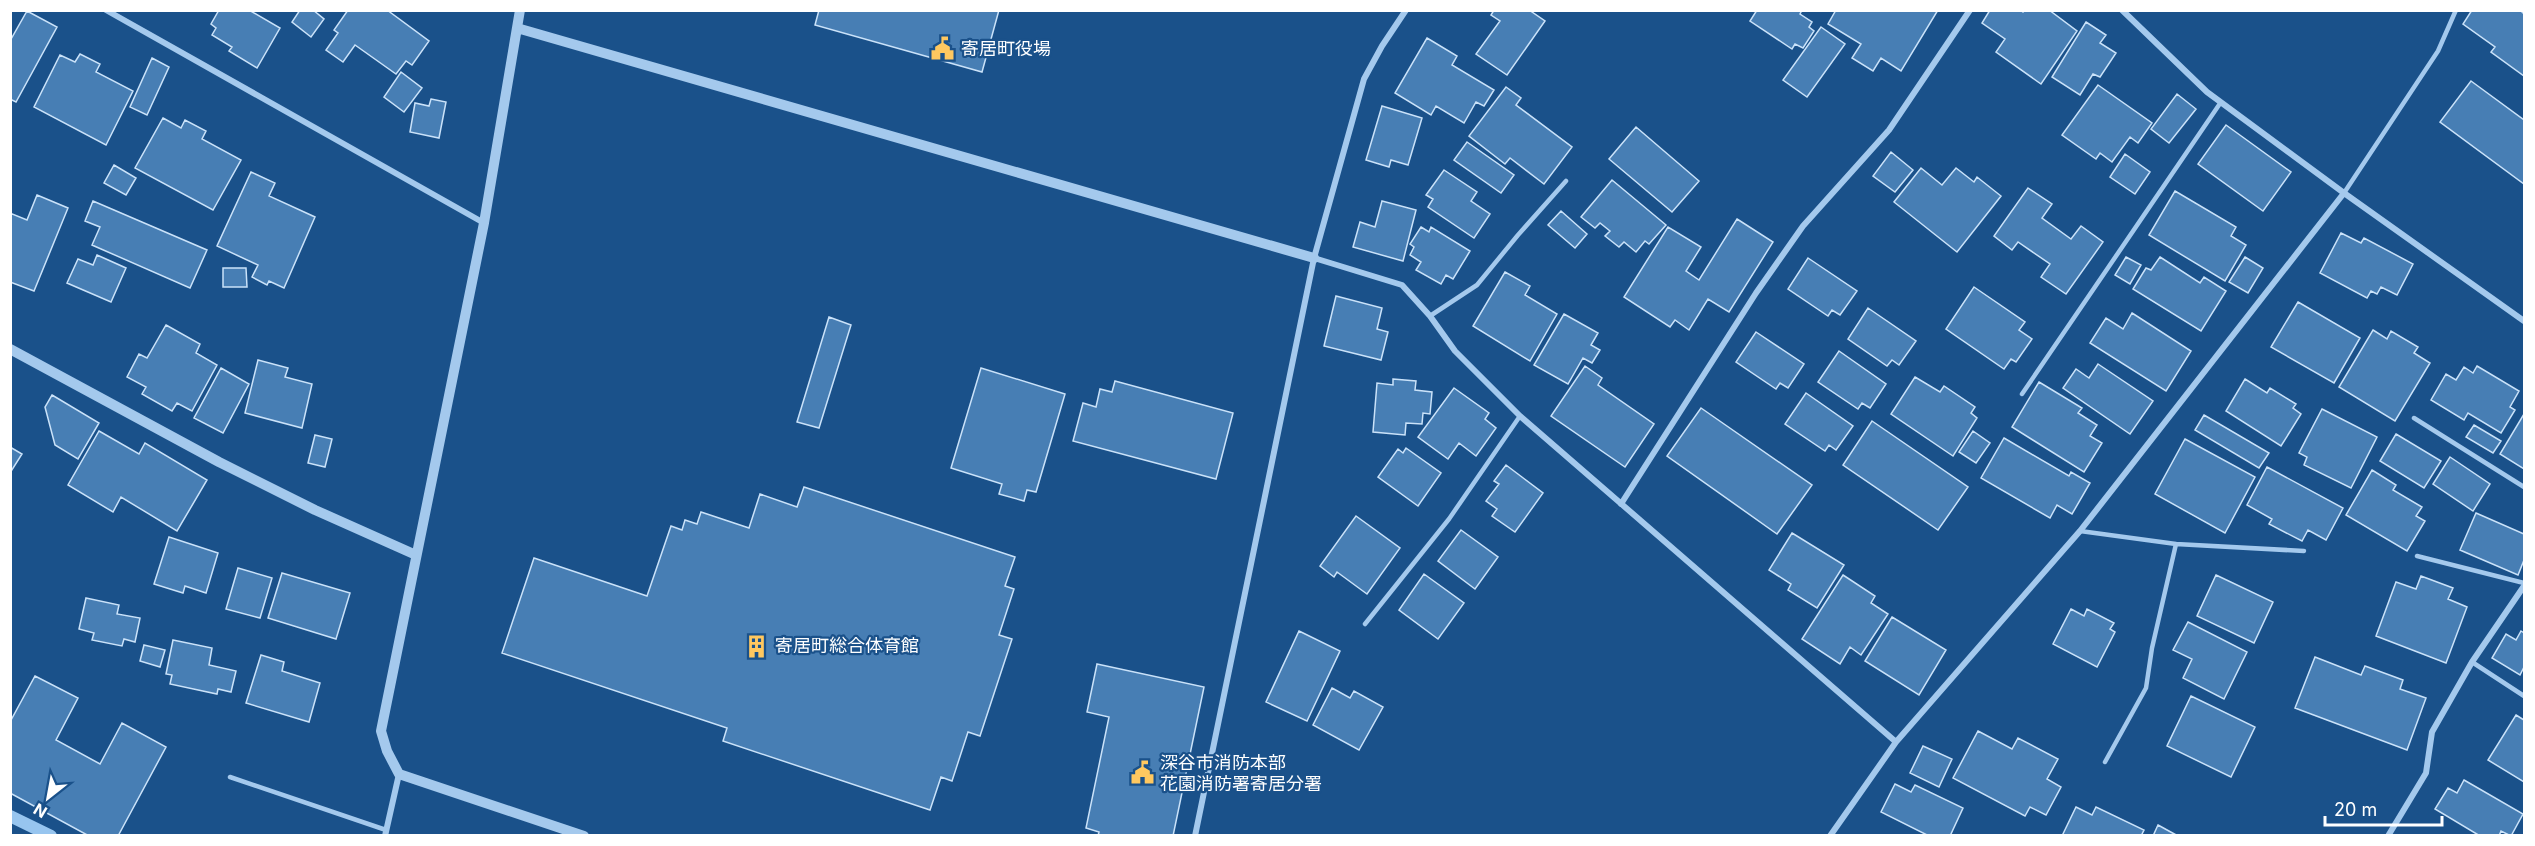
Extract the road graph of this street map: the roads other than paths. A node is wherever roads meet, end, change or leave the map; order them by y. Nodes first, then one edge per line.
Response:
1 (106, 10) edge
2 (520, 10) edge
3 (1406, 10) edge
4 (1970, 10) edge
5 (2122, 10) edge
6 (2456, 10) edge
7 (517, 28) junction
8 (2221, 102) junction
9 (1566, 182) dead end
10 (2344, 193) junction
11 (484, 223) junction
12 (1314, 258) junction
13 (1430, 316) junction
14 (2524, 321) edge
15 (10, 349) edge
16 (2022, 394) dead end
17 (1521, 416) junction
18 (2414, 418) dead end
19 (2524, 487) edge
20 (1622, 504) junction
21 (2080, 531) junction
22 (2176, 544) junction
23 (2304, 551) dead end
24 (416, 555) junction
25 (2417, 556) dead end
26 (2524, 585) edge
27 (1365, 624) dead end
28 (2472, 662) junction
29 (2524, 696) edge
30 (1896, 742) junction
31 (2105, 762) dead end
32 (399, 774) junction
33 (230, 777) dead end
34 (386, 833) edge
35 (584, 836) edge
36 (1195, 836) edge
37 (1830, 836) edge
38 (2388, 836) edge

1 - 11 street
2 - 7 street
3 - 12 street
4 - 20 street
5 - 8 street
6 - 10 lane
7 - 11 street
7 - 12 street
8 - 10 street
8 - 16 lane
9 - 13 lane
10 - 14 street
10 - 21 street
11 - 24 street
12 - 13 street
12 - 36 street
13 - 17 street
15 - 24 street
17 - 20 street
17 - 27 lane
18 - 19 lane
20 - 30 street
21 - 22 lane
21 - 30 street
22 - 23 lane
22 - 31 lane
24 - 32 street
25 - 26 lane
26 - 28 street
28 - 29 lane
28 - 38 street
30 - 37 street
32 - 34 street
32 - 35 street
33 - 34 lane

